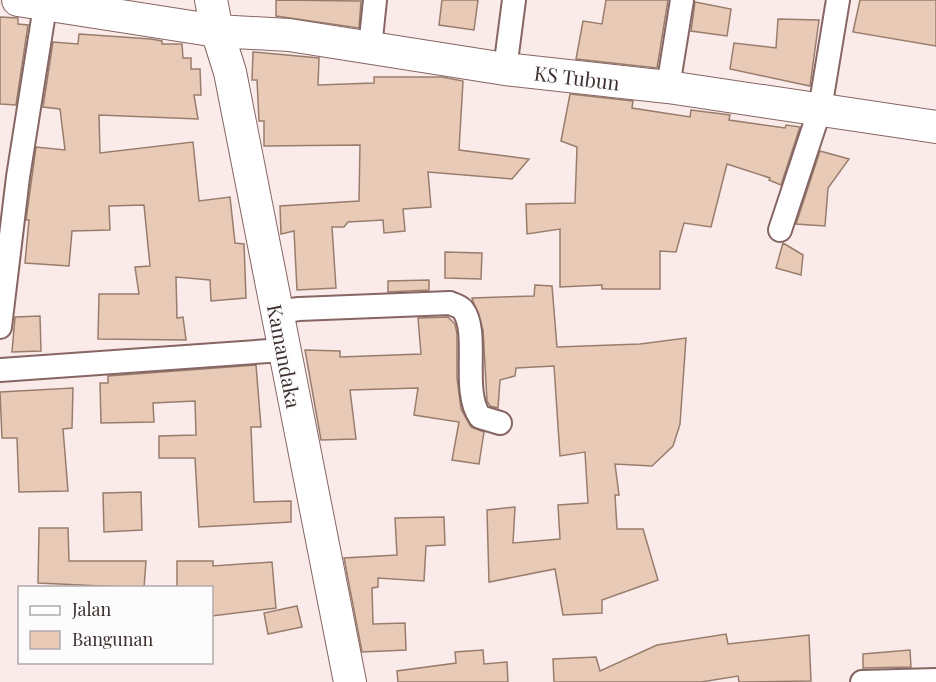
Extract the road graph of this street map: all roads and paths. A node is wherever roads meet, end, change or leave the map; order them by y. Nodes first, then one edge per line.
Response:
1 (211, 0) edge
2 (375, 0) edge
3 (514, 0) edge
4 (682, 0) edge
5 (838, 0) edge
6 (37, 1) edge
7 (217, 31) junction
8 (370, 48) junction
9 (505, 69) junction
10 (668, 87) junction
11 (820, 109) junction
12 (936, 127) edge
13 (9, 176) edge
14 (780, 230) dead end
15 (4, 272) edge
16 (276, 312) junction
17 (0, 327) edge
18 (283, 350) junction
19 (0, 370) edge
20 (500, 423) dead end
21 (936, 680) edge
22 (350, 682) edge
23 (862, 682) edge

1 - 7 main road, Kamandaka
2 - 8 street
3 - 9 street
4 - 10 street
5 - 11 street
6 - 7 main road, KS Tubun
6 - 13 street
7 - 8 main road, KS Tubun
7 - 16 main road, Kamandaka
8 - 9 main road, KS Tubun
9 - 10 main road, KS Tubun
10 - 11 main road, KS Tubun
11 - 12 main road, KS Tubun
11 - 14 street
13 - 15 street
15 - 17 street
16 - 18 main road, Kamandaka
16 - 20 street
18 - 19 street
18 - 22 main road, Kamandaka
21 - 23 street

